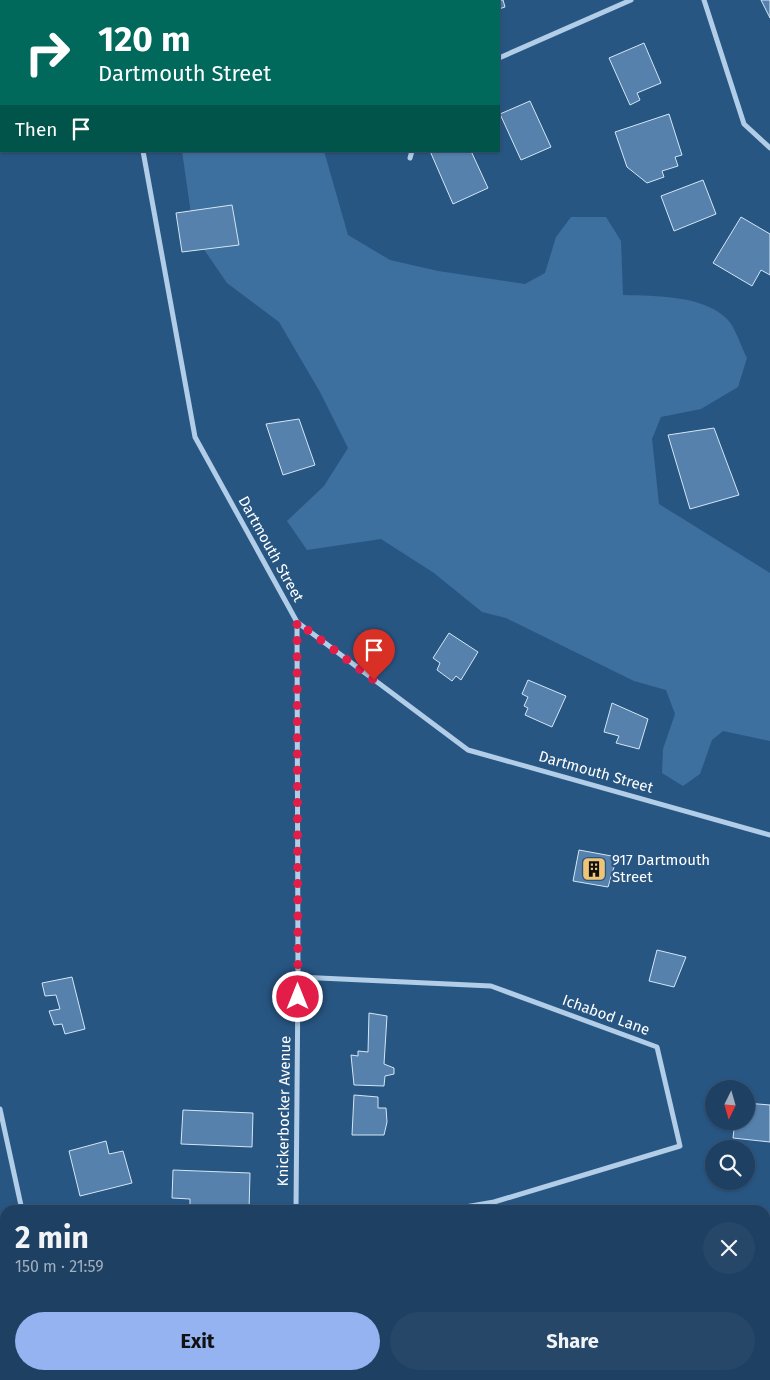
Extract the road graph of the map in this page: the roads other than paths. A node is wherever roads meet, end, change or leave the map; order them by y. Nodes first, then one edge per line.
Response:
1 (631, 0) edge
2 (704, 0) edge
3 (500, 58) edge
4 (770, 148) edge
5 (144, 152) edge
6 (412, 152) edge
7 (410, 158) dead end
8 (297, 622) junction
9 (770, 834) edge
10 (298, 977) junction
11 (0, 1108) edge
12 (21, 1205) edge
13 (296, 1205) edge
14 (477, 1205) edge

1 - 3 street
2 - 4 street
5 - 8 street, Dartmouth Street
6 - 7 street
8 - 9 street, Dartmouth Street
8 - 10 street, Knickerbocker Avenue
10 - 13 street, Knickerbocker Avenue
10 - 14 street, Ichabod Lane
11 - 12 street

